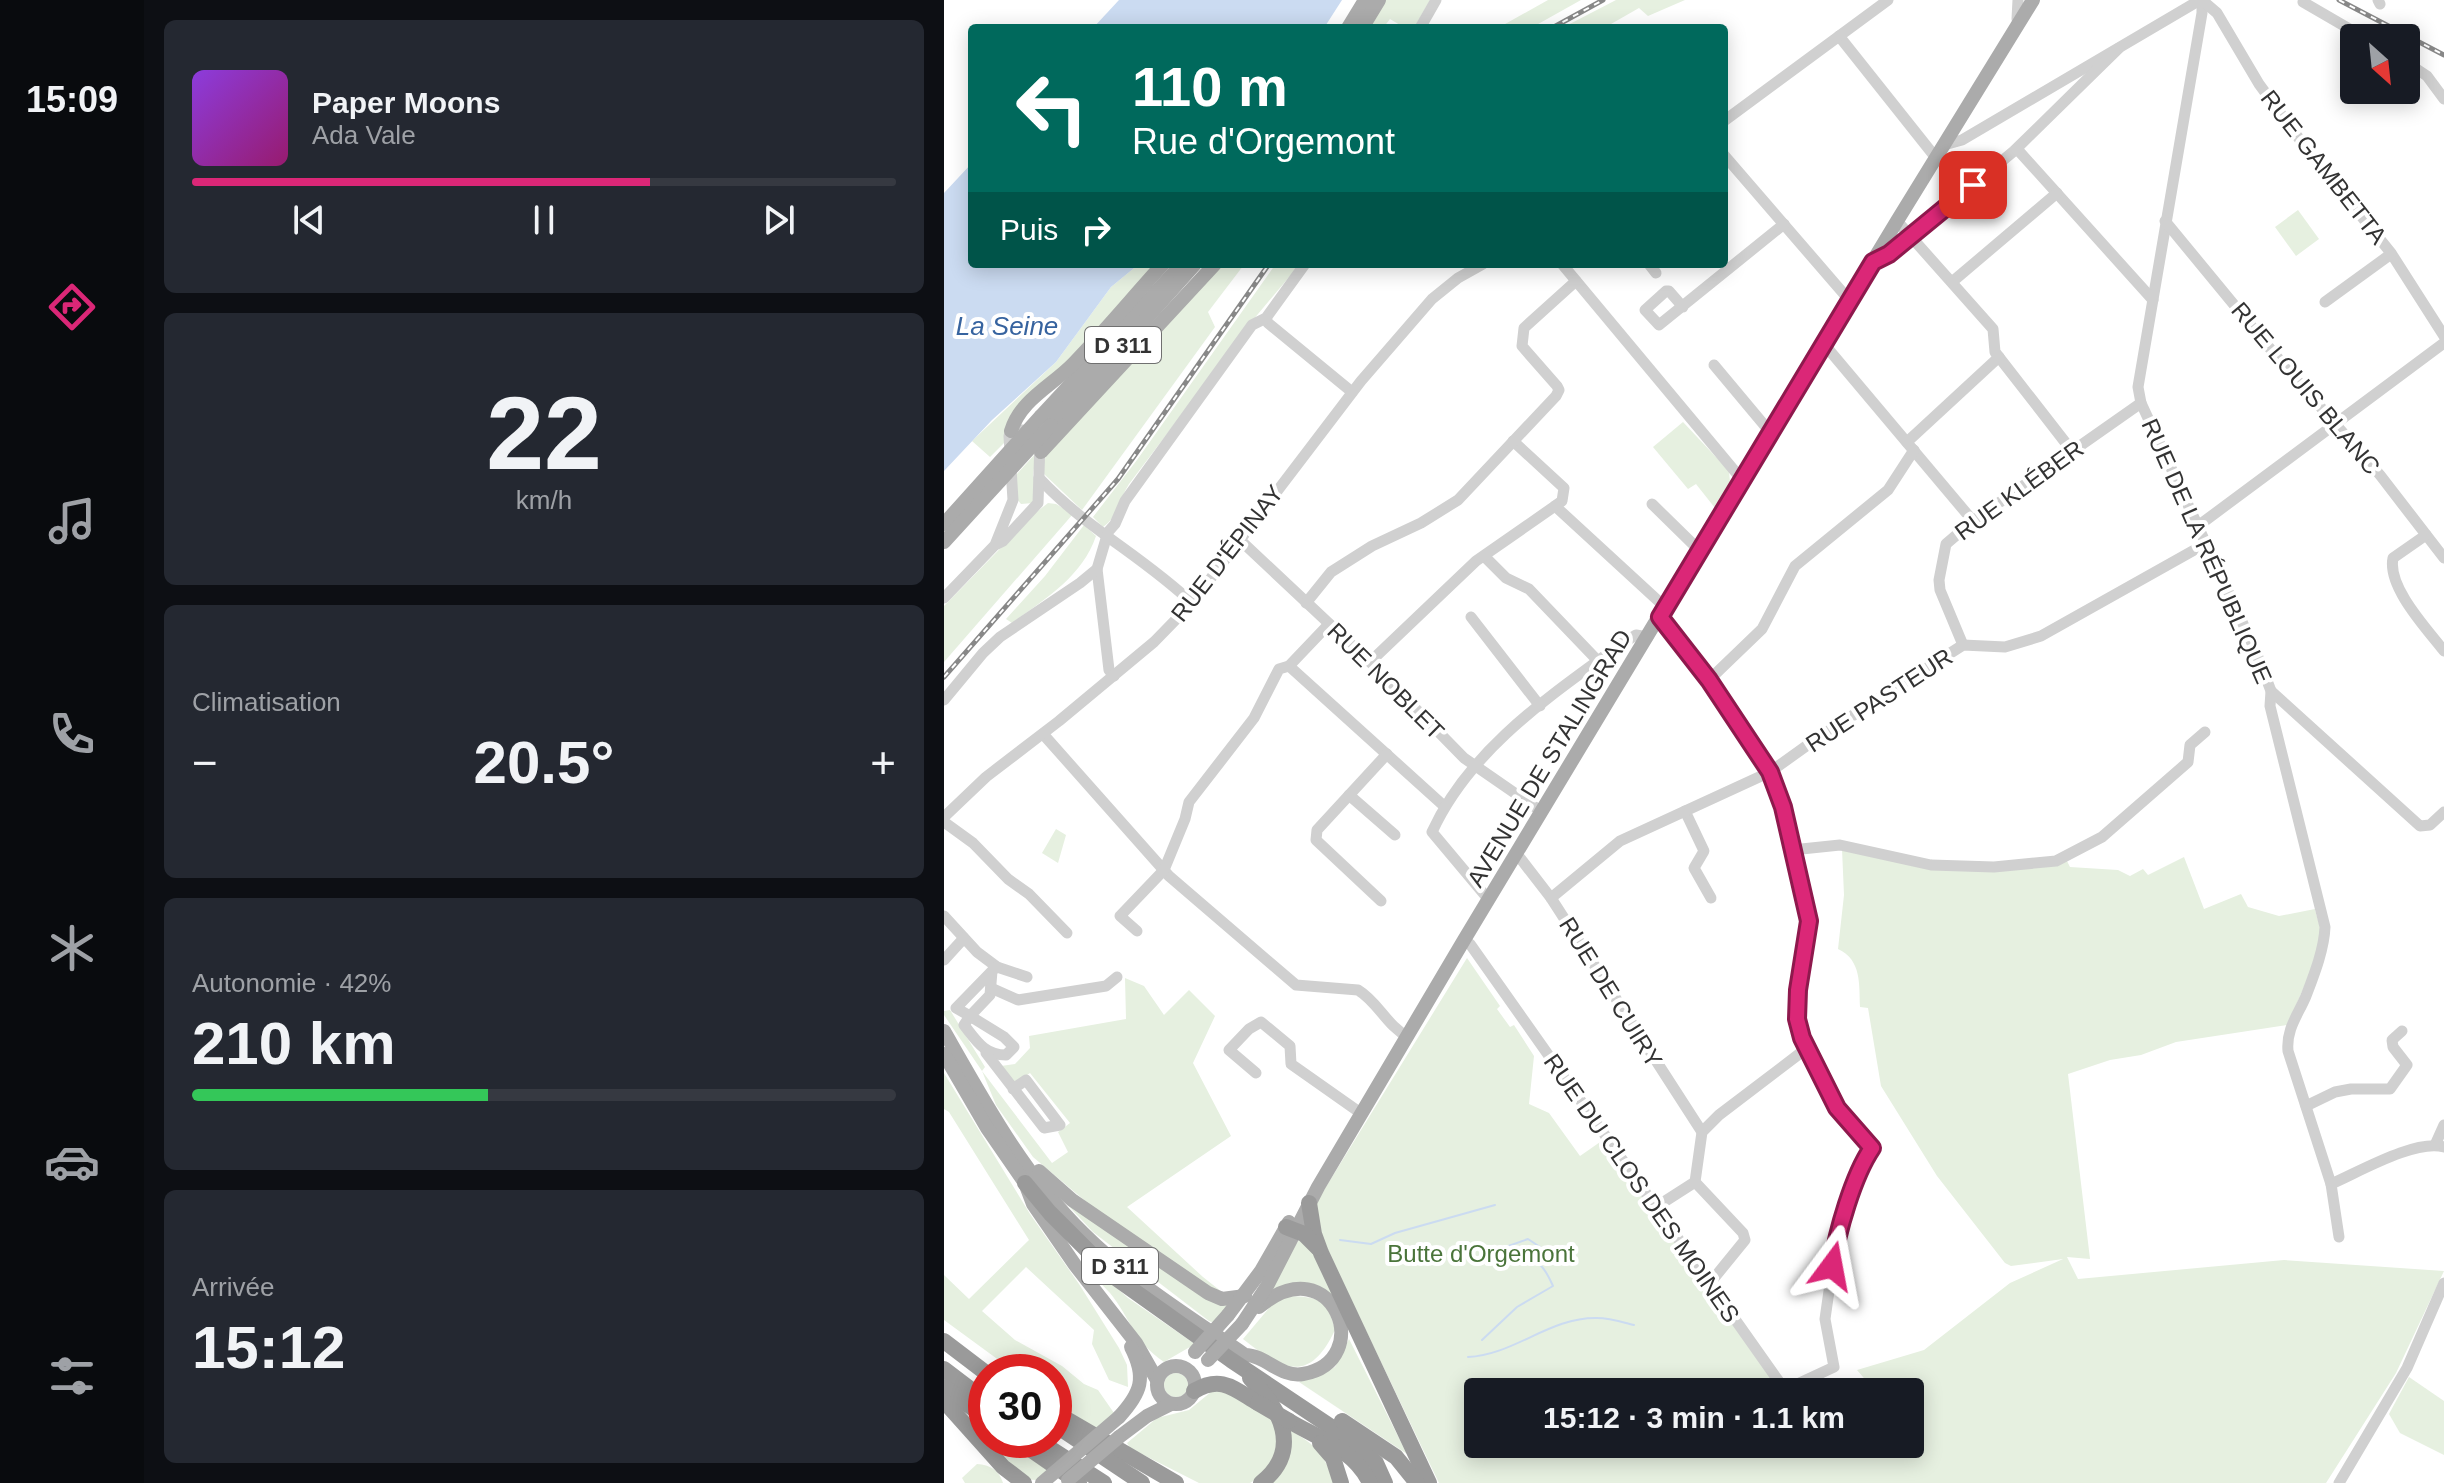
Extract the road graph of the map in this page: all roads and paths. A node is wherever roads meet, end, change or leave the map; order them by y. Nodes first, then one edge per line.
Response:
1 (1365, 0) edge
2 (1379, 0) edge
3 (1436, 0) edge
4 (1888, 0) edge
5 (2018, 0) edge
6 (2030, 0) edge
7 (2201, 0) edge
8 (2303, 2) dead end
9 (2017, 19) junction
10 (1350, 24) edge
11 (1364, 24) edge
12 (1422, 24) edge
13 (2341, 24) edge
14 (1839, 36) junction
15 (2007, 40) junction
16 (2119, 48) junction
17 (2420, 71) edge
18 (2444, 99) edge
19 (1728, 118) edge
20 (2017, 149) junction
21 (1940, 152) junction
22 (1728, 160) edge
23 (2057, 193) junction
24 (1897, 221) junction
25 (2165, 221) junction
26 (1784, 224) junction
27 (1912, 236) junction
28 (2391, 254) junction
29 (1873, 262) junction
30 (1159, 268) edge
31 (1179, 268) edge
32 (1191, 268) edge
33 (1211, 268) edge
34 (1302, 268) edge
35 (1476, 268) edge
36 (1565, 268) edge
37 (1576, 281) junction
38 (1952, 282) junction
39 (2153, 300) junction
40 (1850, 301) junction
41 (2325, 302) dead end
42 (1683, 307) dead end
43 (1266, 318) junction
44 (2444, 336) edge
45 (2444, 343) edge
46 (1824, 344) junction
47 (1999, 357) junction
48 (1714, 365) dead end
49 (1352, 392) junction
50 (2141, 403) junction
51 (1046, 421) junction
52 (2334, 423) junction
53 (1011, 431) junction
54 (1772, 431) junction
55 (1513, 441) junction
56 (1911, 446) junction
57 (2072, 451) junction
58 (1041, 452) junction
59 (1038, 477) junction
60 (1744, 478) junction
61 (1057, 498) junction
62 (1013, 500) junction
63 (1652, 504) dead end
64 (1036, 505) junction
65 (1555, 506) junction
66 (1973, 521) junction
67 (944, 524) edge
68 (2198, 526) junction
69 (2426, 535) junction
70 (1107, 538) junction
71 (1239, 539) junction
72 (944, 542) edge
73 (2205, 544) junction
74 (995, 545) junction
75 (1700, 551) junction
76 (1485, 557) junction
77 (2444, 558) edge
78 (1097, 569) junction
79 (944, 598) edge
80 (1192, 603) junction
81 (1306, 603) junction
82 (1663, 612) junction
83 (1471, 617) dead end
84 (1329, 624) junction
85 (1648, 637) junction
86 (1963, 645) junction
87 (2444, 651) edge
88 (1598, 661) junction
89 (1370, 662) junction
90 (1289, 666) junction
91 (1114, 676) junction
92 (1709, 680) junction
93 (2271, 691) junction
94 (944, 700) edge
95 (1540, 706) junction
96 (2205, 732) dead end
97 (1043, 734) junction
98 (1387, 754) junction
99 (1476, 767) junction
100 (1770, 772) junction
101 (1349, 795) junction
102 (1444, 806) junction
103 (1542, 812) junction
104 (2444, 812) edge
105 (1686, 814) junction
106 (944, 820) edge
107 (1395, 835) dead end
108 (1792, 850) junction
109 (1517, 854) junction
110 (1164, 870) junction
111 (1551, 898) junction
112 (1711, 898) dead end
113 (1489, 900) junction
114 (1381, 901) dead end
115 (944, 916) edge
116 (1137, 931) dead end
117 (1067, 933) dead end
118 (964, 938) junction
119 (1464, 940) junction
120 (944, 960) edge
121 (994, 969) junction
122 (1027, 977) dead end
123 (1117, 977) dead end
124 (991, 988) junction
125 (970, 1016) junction
126 (944, 1031) edge
127 (2402, 1031) dead end
128 (1408, 1034) junction
129 (1807, 1048) junction
130 (983, 1049) junction
131 (944, 1054) edge
132 (1256, 1073) dead end
133 (1013, 1089) junction
134 (2306, 1106) junction
135 (1360, 1112) junction
136 (2444, 1125) edge
137 (1702, 1132) junction
138 (2440, 1146) edge
139 (1017, 1153) junction
140 (1695, 1182) junction
141 (1025, 1183) junction
142 (2331, 1184) junction
143 (1309, 1203) junction
144 (1656, 1207) junction
145 (1290, 1229) junction
146 (2339, 1237) dead end
147 (1321, 1253) junction
148 (1710, 1283) junction
149 (2444, 1283) edge
150 (1245, 1296) junction
151 (1242, 1324) junction
152 (1128, 1336) junction
153 (944, 1341) edge
154 (1202, 1356) junction
155 (1238, 1358) junction
156 (968, 1359) edge
157 (1178, 1366) junction
158 (944, 1369) edge
159 (1157, 1382) junction
160 (1194, 1385) junction
161 (944, 1387) edge
162 (968, 1387) edge
163 (944, 1401) edge
164 (1171, 1404) junction
165 (968, 1405) edge
166 (1330, 1413) junction
167 (1072, 1422) edge
168 (1126, 1422) junction
169 (1292, 1424) junction
170 (1072, 1436) edge
171 (1039, 1458) edge
172 (1065, 1458) edge
173 (1003, 1467) junction
174 (1175, 1481) edge
175 (1068, 1482) edge
176 (1010, 1483) edge
177 (1024, 1483) edge
178 (1042, 1483) edge
179 (1104, 1483) edge
180 (1142, 1483) edge
181 (1261, 1483) edge
182 (1341, 1483) edge
183 (1370, 1483) edge
184 (1385, 1483) edge
185 (1392, 1483) edge
186 (1417, 1483) edge
187 (1429, 1483) edge
188 (2339, 1483) edge

1 - 10 main road
2 - 11 main road
3 - 12 street
4 - 14 street
5 - 9 street
6 - 9 main road
6 - 15 main road
7 - 16 street
7 - 25 street, RUE DE LA RÉPUBLIQUE
7 - 28 street, RUE GAMBETTA
8 - 13 street
9 - 15 main road
14 - 19 street
14 - 21 street
15 - 21 main road, AVENUE DE STALINGRAD
16 - 20 street
16 - 21 street
17 - 18 street
20 - 23 street
20 - 27 street
21 - 24 main road, AVENUE DE STALINGRAD
22 - 26 street
23 - 38 street
23 - 39 street
24 - 27 street
24 - 29 main road, AVENUE DE STALINGRAD
25 - 39 street, RUE DE LA RÉPUBLIQUE
25 - 52 street, RUE LOUIS BLANC
26 - 40 street
26 - 42 street
27 - 29 street
27 - 38 street
28 - 41 street
28 - 44 street, RUE GAMBETTA
29 - 40 main road, AVENUE DE STALINGRAD
30 - 53 main road
31 - 51 main road, D 311
32 - 51 main road, D 311
33 - 58 main road
34 - 43 street
35 - 49 street, RUE D'ÉPINAY
36 - 37 street
37 - 55 street
37 - 60 street
38 - 47 street
39 - 50 street, RUE DE LA RÉPUBLIQUE
40 - 46 main road, AVENUE DE STALINGRAD
43 - 49 street
43 - 70 street
45 - 52 street
46 - 54 main road, AVENUE DE STALINGRAD
46 - 56 street
47 - 56 street
47 - 57 street
48 - 54 street
49 - 71 street, RUE D'ÉPINAY
50 - 57 street, RUE KLÉBER
50 - 68 street, RUE DE LA RÉPUBLIQUE
51 - 67 main road, D 311, bridge
51 - 72 main road, D 311, bridge
52 - 68 street
52 - 69 street, RUE LOUIS BLANC
53 - 58 street
53 - 62 street
54 - 60 main road, AVENUE DE STALINGRAD
55 - 65 street
55 - 81 street
56 - 66 street
56 - 92 street
57 - 66 street, RUE KLÉBER
58 - 59 street
59 - 61 street
59 - 64 street
60 - 75 main road, AVENUE DE STALINGRAD
61 - 64 street
61 - 70 street
62 - 64 street
62 - 74 street
63 - 75 street
64 - 74 street
65 - 76 street
65 - 82 street
66 - 86 street, RUE KLÉBER
68 - 73 street, RUE DE LA RÉPUBLIQUE
69 - 77 street, RUE LOUIS BLANC
69 - 87 street
70 - 78 street
70 - 80 street
71 - 80 street, RUE D'ÉPINAY
71 - 81 street, RUE NOBLET
73 - 86 street, RUE PASTEUR
73 - 93 street, RUE DE LA RÉPUBLIQUE
74 - 79 street
75 - 82 main road, AVENUE DE STALINGRAD
76 - 88 street
76 - 89 street
78 - 91 street
78 - 94 street
80 - 91 street, RUE D'ÉPINAY
81 - 84 street, RUE NOBLET
82 - 85 main road, AVENUE DE STALINGRAD
82 - 92 street
83 - 95 street
84 - 89 street, RUE NOBLET
84 - 90 street
85 - 88 street
85 - 103 main road, AVENUE DE STALINGRAD
86 - 100 street, RUE PASTEUR
88 - 95 street
89 - 99 street, RUE NOBLET
90 - 98 street
90 - 110 street
91 - 97 street, RUE D'ÉPINAY
92 - 100 street
93 - 104 street
93 - 134 street, RUE DE LA RÉPUBLIQUE
95 - 99 street
96 - 108 street
97 - 106 street, RUE D'ÉPINAY
97 - 110 street
98 - 101 street
98 - 102 street
99 - 102 street
99 - 103 street, RUE NOBLET
100 - 105 street, RUE PASTEUR
100 - 108 street
101 - 107 street
101 - 114 street
102 - 113 street
103 - 109 main road, AVENUE DE STALINGRAD
105 - 111 street, RUE PASTEUR
105 - 112 street
106 - 117 street
108 - 129 street
109 - 111 street, RUE DE CUIRY
109 - 113 main road, AVENUE DE STALINGRAD
110 - 116 street
110 - 128 street
111 - 137 street, RUE DE CUIRY
113 - 119 main road, AVENUE DE STALINGRAD
115 - 118 street
118 - 120 street
118 - 121 street
119 - 128 main road, AVENUE DE STALINGRAD
119 - 144 street, RUE DU CLOS DES MOINES
121 - 122 street
121 - 124 street
121 - 125 street
123 - 124 street
124 - 125 street
125 - 130 street
125 - 130 street
126 - 139 main road, D 311
127 - 134 street
128 - 135 main road, AVENUE DE STALINGRAD
129 - 137 street
129 - 148 street, RUE DU CLOS DES MOINES
130 - 133 street
131 - 141 main road, D 311
132 - 135 street
133 - 133 street
134 - 142 street, RUE DE LA RÉPUBLIQUE
135 - 143 main road, AVENUE DE STALINGRAD
135 - 145 main road, AVENUE DE STALINGRAD
136 - 138 street
137 - 140 street
138 - 142 street
139 - 150 main road
139 - 155 main road, D 311
140 - 144 street
140 - 148 street
141 - 152 main road, D 311
141 - 155 highway
142 - 146 street, RUE DE LA RÉPUBLIQUE
143 - 145 main road, AVENUE DE STALINGRAD
143 - 147 highway
144 - 148 street, RUE DU CLOS DES MOINES
145 - 147 highway
145 - 150 main road, AVENUE DE STALINGRAD
145 - 151 main road, AVENUE DE STALINGRAD
147 - 187 highway
149 - 188 street
150 - 154 main road, AVENUE DE STALINGRAD, bridge
151 - 154 main road, bridge
151 - 155 main road, D 311
152 - 159 main road, D 311
152 - 168 main road, D 311
153 - 156 highway
154 - 157 main road
154 - 160 main road
155 - 166 highway
155 - 181 highway
155 - 184 highway
157 - 159 main road
157 - 160 main road
158 - 162 highway
159 - 164 main road
159 - 168 main road
160 - 164 main road
160 - 169 highway, bridge
161 - 165 highway
163 - 173 highway
164 - 168 main road, D 311
166 - 185 highway
166 - 186 highway
167 - 174 highway
168 - 175 main road, D 311, bridge
168 - 178 main road, D 311, bridge
169 - 182 highway
169 - 183 highway
170 - 180 highway
171 - 175 highway
172 - 179 highway
173 - 176 highway
173 - 177 highway

